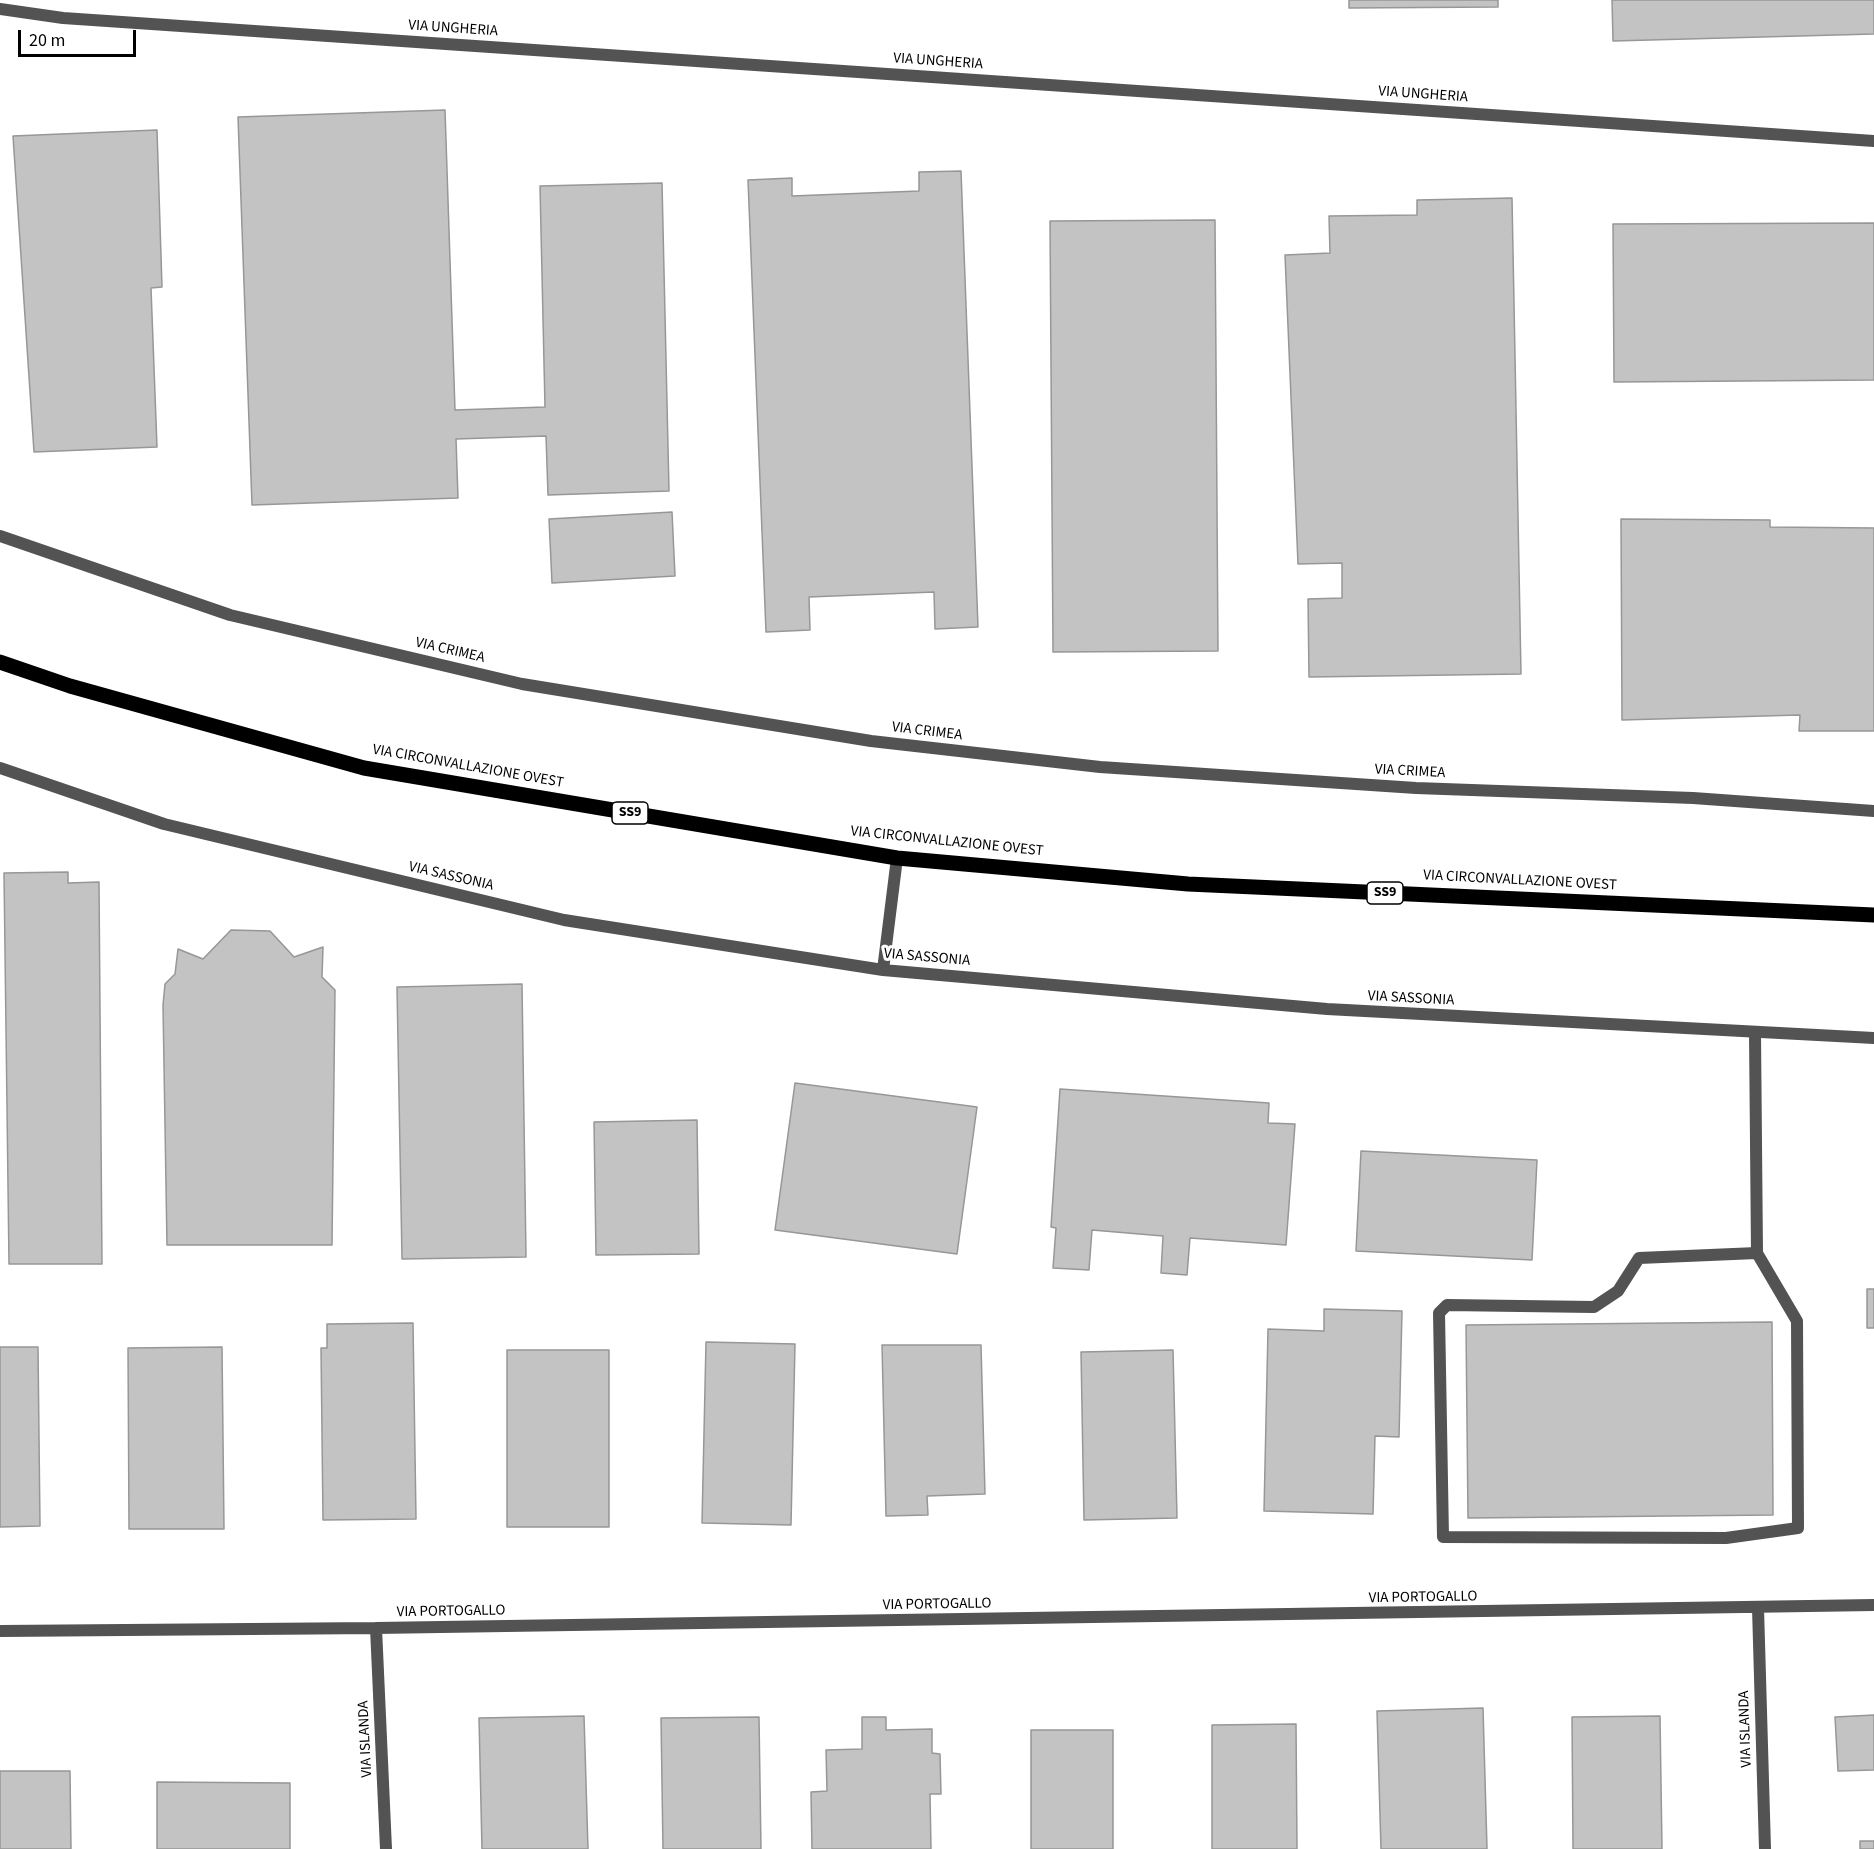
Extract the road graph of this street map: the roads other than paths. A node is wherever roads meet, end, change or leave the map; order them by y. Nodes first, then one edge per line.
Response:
1 (0, 9) edge
2 (1874, 141) edge
3 (0, 536) edge
4 (0, 663) edge
5 (0, 768) edge
6 (1874, 811) edge
7 (897, 858) junction
8 (1874, 915) edge
9 (883, 970) junction
10 (1755, 1033) junction
11 (1874, 1038) edge
12 (1757, 1253) junction
13 (1874, 1605) edge
14 (1758, 1608) junction
15 (376, 1628) junction
16 (0, 1632) edge
17 (386, 1849) edge
18 (1765, 1849) edge

1 - 2 street, VIA UNGHERIA
3 - 6 street, VIA CRIMEA
4 - 7 main road, VIA CIRCONVALLAZIONE OVEST / SS9
5 - 9 street, VIA SASSONIA
7 - 8 main road, VIA CIRCONVALLAZIONE OVEST / SS9
7 - 9 street
9 - 10 street, VIA SASSONIA
10 - 11 street, VIA SASSONIA
10 - 12 street
12 - 12 street
13 - 14 street, VIA PORTOGALLO
14 - 15 street, VIA PORTOGALLO
14 - 18 street, VIA ISLANDA
15 - 16 street, VIA PORTOGALLO
15 - 17 street, VIA ISLANDA

